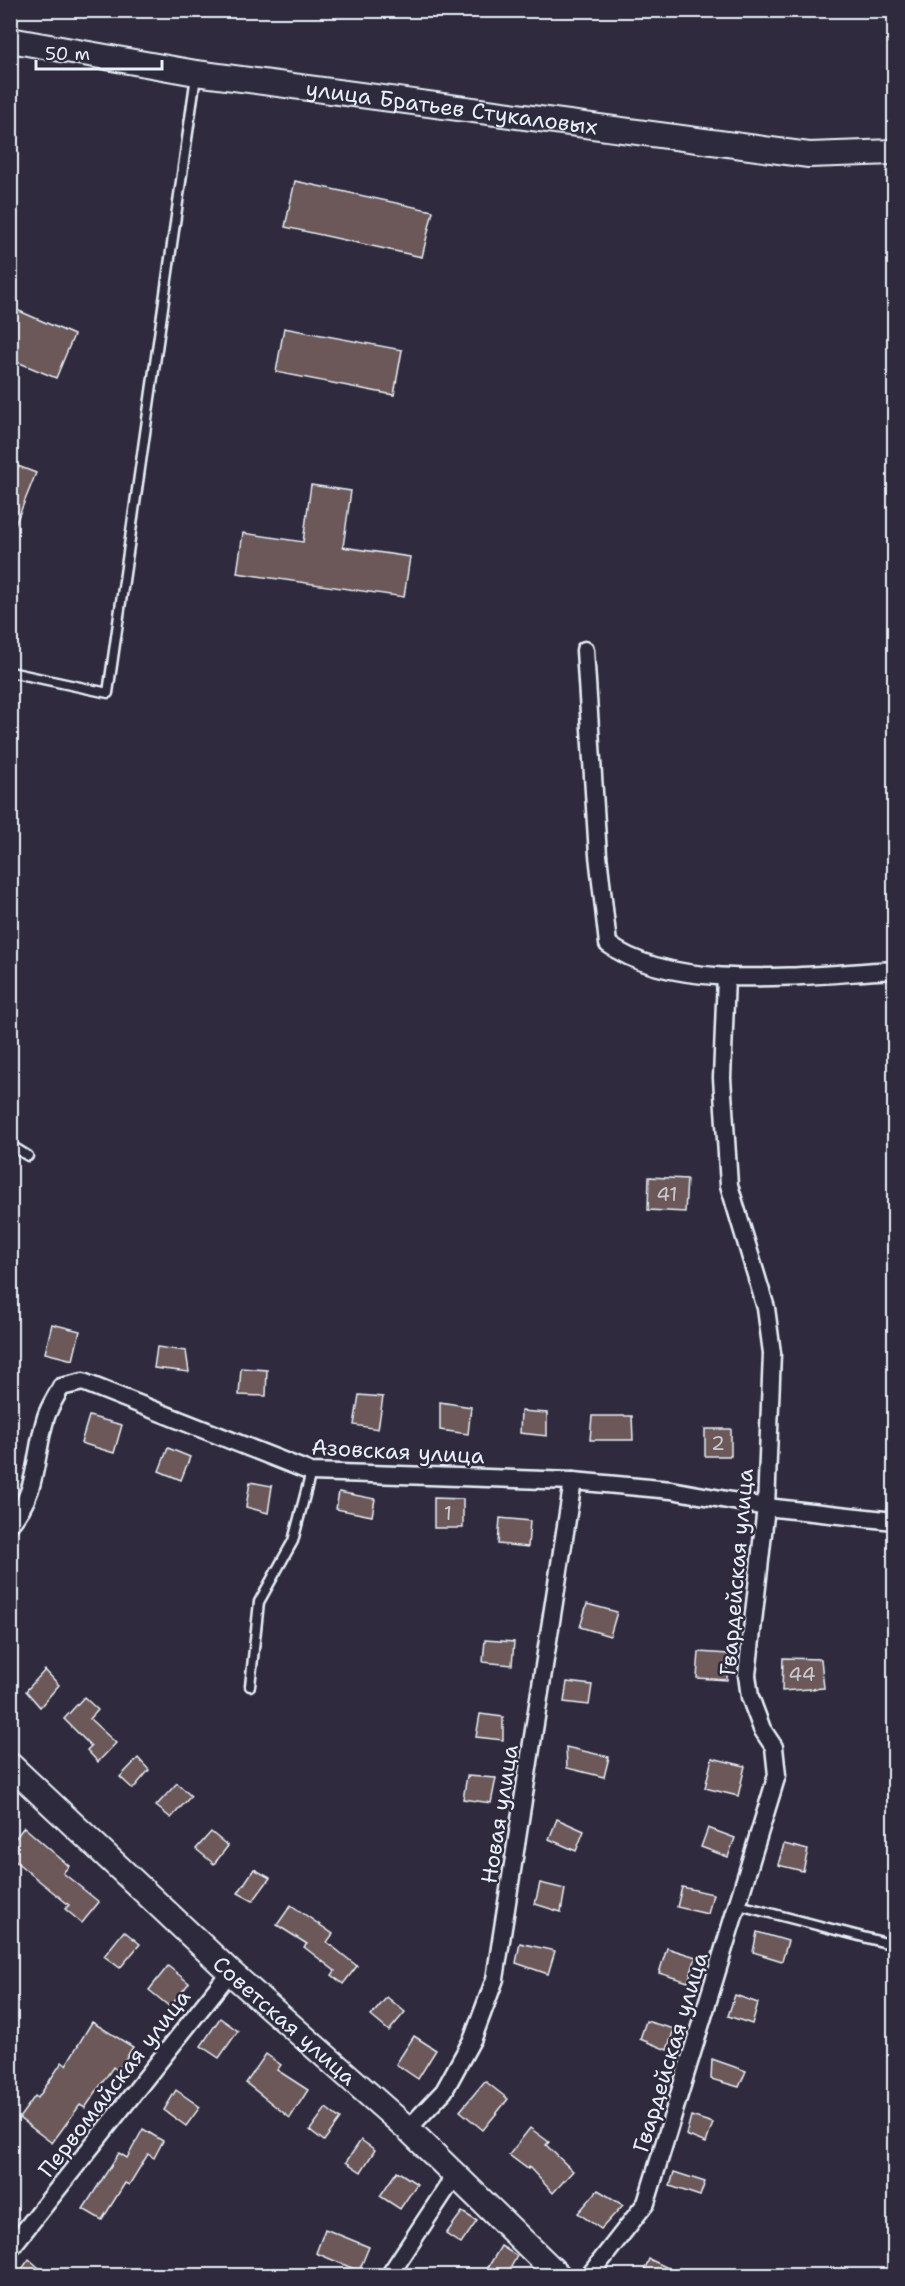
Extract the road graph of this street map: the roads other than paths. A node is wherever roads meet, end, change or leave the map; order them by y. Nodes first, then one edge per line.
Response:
1 (10, 40) edge
2 (196, 73) junction
3 (894, 152) edge
4 (585, 650) dead end
5 (10, 672) edge
6 (894, 970) edge
7 (726, 977) junction
8 (10, 1145) edge
9 (28, 1156) dead end
10 (311, 1472) junction
11 (573, 1481) junction
12 (766, 1507) junction
13 (894, 1521) edge
14 (10, 1524) edge
15 (250, 1686) dead end
16 (10, 1765) edge
17 (740, 1905) junction
18 (894, 1945) edge
19 (230, 1972) junction
20 (408, 2129) junction
21 (456, 2174) junction
22 (10, 2249) edge
23 (389, 2276) edge
24 (559, 2276) edge
25 (589, 2276) edge

1 - 2 street, улица Братьев Стукаловых
2 - 3 street, улица Братьев Стукаловых
2 - 5 lane
4 - 7 street
6 - 7 street
7 - 12 street, Гвардейская улица
8 - 9 lane
10 - 11 street, Азовская улица
10 - 14 street, Азовская улица
10 - 15 lane
11 - 12 street, Азовская улица
11 - 20 street, Новая улица
12 - 13 street, Азовская улица
12 - 17 street, Гвардейская улица
16 - 19 street, Советская улица
17 - 18 lane
17 - 25 street, Гвардейская улица
19 - 20 street, Советская улица
19 - 22 street, Первомайская улица
20 - 21 street, Советская улица
21 - 23 street
21 - 24 street, Советская улица

